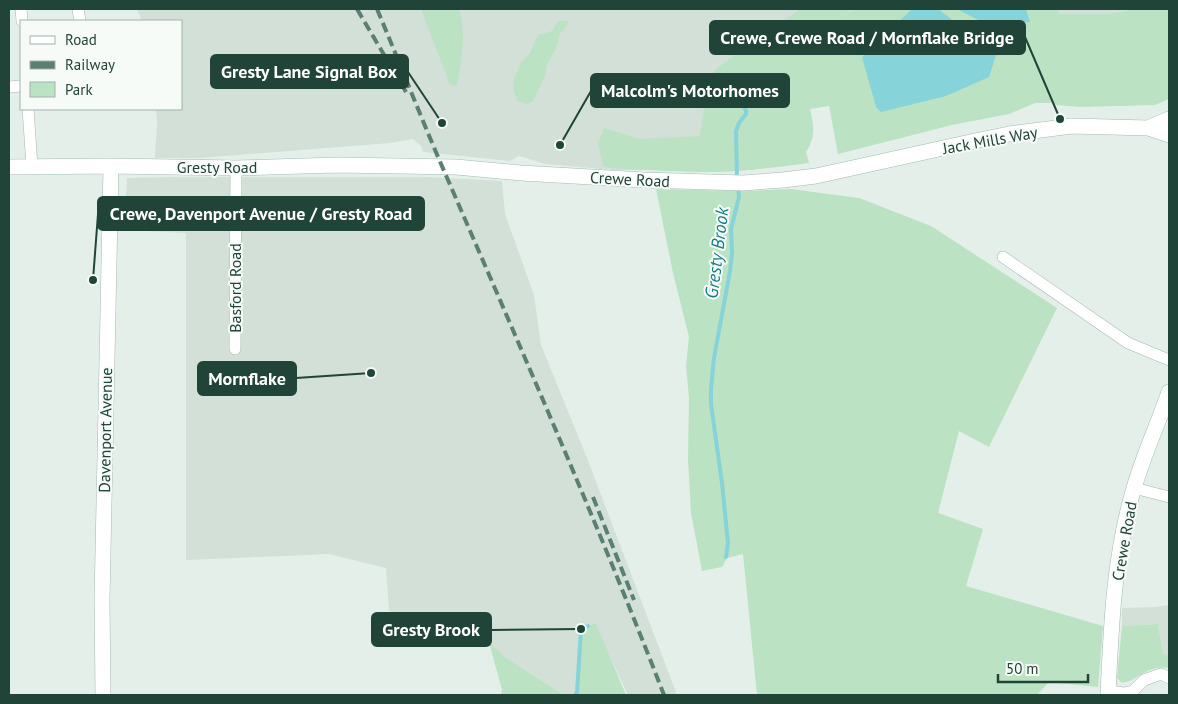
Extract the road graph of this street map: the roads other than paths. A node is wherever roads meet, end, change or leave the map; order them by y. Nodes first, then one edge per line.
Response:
1 (28, 110) edge
2 (1169, 119) edge
3 (1148, 128) junction
4 (1169, 135) edge
5 (32, 166) junction
6 (111, 166) junction
7 (424, 166) joint
8 (9, 167) edge
9 (236, 168) junction
10 (834, 173) joint
11 (1003, 257) dead end
12 (235, 349) dead end
13 (1169, 360) edge
14 (1169, 392) edge
15 (1134, 488) junction
16 (1169, 497) edge
17 (1169, 678) edge
18 (1108, 693) edge
19 (1133, 693) edge
20 (103, 695) edge

1 - 5 street
2 - 3 main road, Jack Mills Way
3 - 4 main road, Jack Mills Way
3 - 10 main road, Jack Mills Way
5 - 6 main road, Gresty Road
5 - 8 main road, Gresty Road
6 - 9 main road, Gresty Road
6 - 20 main road, Davenport Avenue
7 - 9 main road, Gresty Road
7 - 10 main road, Crewe Road
9 - 12 street, Basford Road
11 - 13 street
14 - 15 main road, Crewe Road
15 - 16 street
15 - 18 main road, Crewe Road
17 - 19 street
18 - 19 street

